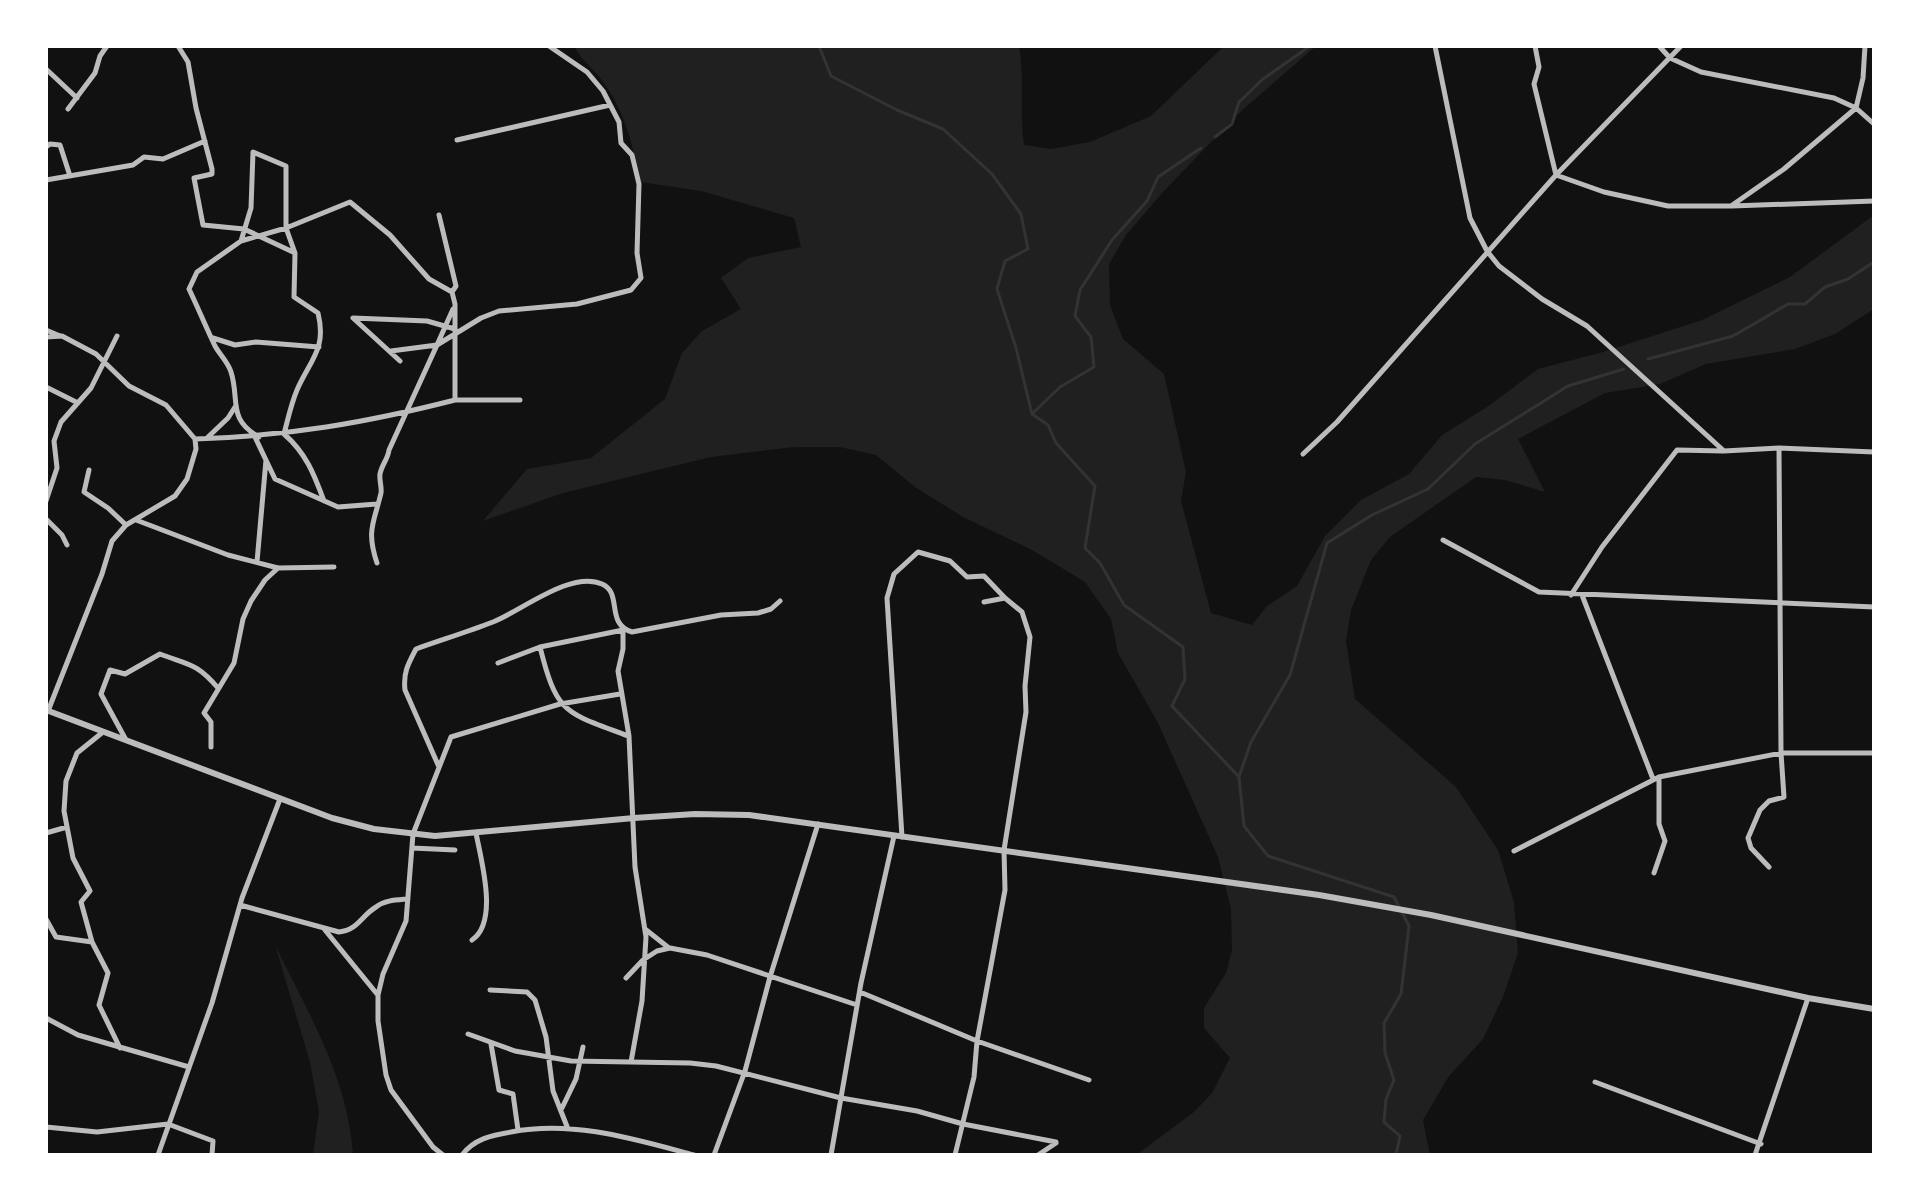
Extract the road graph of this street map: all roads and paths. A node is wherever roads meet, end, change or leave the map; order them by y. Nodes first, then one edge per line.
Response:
1 (107, 46) edge
2 (178, 46) edge
3 (549, 46) edge
4 (1435, 46) edge
5 (1535, 46) edge
6 (1659, 46) edge
7 (1681, 46) edge
8 (1865, 46) edge
9 (1670, 58) junction
10 (46, 69) edge
11 (77, 98) junction
12 (610, 105) junction
13 (1856, 108) junction
14 (68, 109) dead end
15 (1874, 124) edge
16 (457, 140) dead end
17 (205, 141) junction
18 (46, 147) edge
19 (1556, 175) junction
20 (70, 176) junction
21 (46, 180) edge
22 (1874, 201) edge
23 (1731, 206) junction
24 (439, 215) dead end
25 (286, 228) junction
26 (244, 229) junction
27 (257, 235) junction
28 (241, 241) junction
29 (1487, 251) junction
30 (295, 253) junction
31 (452, 292) junction
32 (455, 304) junction
33 (445, 327) junction
34 (46, 330) edge
35 (455, 332) junction
36 (62, 336) junction
37 (117, 336) dead end
38 (46, 337) edge
39 (212, 337) junction
40 (437, 345) junction
41 (319, 347) junction
42 (391, 351) junction
43 (400, 361) dead end
44 (105, 363) junction
45 (46, 387) edge
46 (455, 400) junction
47 (520, 400) dead end
48 (78, 403) junction
49 (235, 406) junction
50 (406, 412) junction
51 (284, 434) junction
52 (257, 437) junction
53 (46, 439) edge
54 (195, 439) junction
55 (206, 439) junction
56 (54, 441) junction
57 (1779, 448) junction
58 (1724, 451) junction
59 (1874, 452) edge
60 (1303, 454) dead end
61 (266, 460) junction
62 (89, 470) dead end
63 (46, 501) edge
64 (324, 501) junction
65 (377, 504) junction
66 (135, 520) junction
67 (47, 523) edge
68 (126, 525) junction
69 (1443, 540) dead end
70 (67, 545) dead end
71 (257, 562) junction
72 (377, 563) dead end
73 (334, 567) dead end
74 (278, 568) junction
75 (1571, 595) junction
76 (1582, 595) junction
77 (1005, 598) junction
78 (780, 601) dead end
79 (984, 602) dead end
80 (1781, 604) junction
81 (1874, 607) edge
82 (623, 630) junction
83 (540, 647) junction
84 (498, 663) dead end
85 (218, 688) junction
86 (620, 694) junction
87 (560, 704) junction
88 (47, 711) edge
89 (103, 732) junction
90 (629, 736) junction
91 (126, 741) junction
92 (211, 747) dead end
93 (1781, 753) junction
94 (1874, 753) edge
95 (439, 768) junction
96 (1656, 778) junction
97 (280, 799) junction
98 (634, 818) junction
99 (818, 824) junction
100 (67, 827) junction
101 (46, 833) edge
102 (476, 833) junction
103 (413, 834) junction
104 (894, 836) junction
105 (902, 838) junction
106 (412, 848) junction
107 (455, 850) dead end
108 (1004, 850) junction
109 (1514, 851) dead end
110 (1769, 867) dead end
111 (1654, 873) dead end
112 (408, 899) junction
113 (240, 905) junction
114 (46, 919) edge
115 (644, 928) junction
116 (325, 929) junction
117 (472, 940) dead end
118 (92, 942) junction
119 (670, 948) junction
120 (643, 960) junction
121 (770, 977) junction
122 (626, 978) dead end
123 (490, 990) dead end
124 (860, 992) junction
125 (378, 995) junction
126 (1808, 998) junction
127 (857, 1005) junction
128 (1874, 1009) edge
129 (46, 1018) edge
130 (468, 1034) dead end
131 (977, 1041) junction
132 (491, 1044) junction
133 (583, 1047) dead end
134 (120, 1048) junction
135 (547, 1057) junction
136 (578, 1062) junction
137 (631, 1062) junction
138 (189, 1067) junction
139 (745, 1071) junction
140 (1089, 1080) dead end
141 (1595, 1082) dead end
142 (841, 1098) junction
143 (562, 1108) junction
144 (168, 1124) junction
145 (963, 1124) junction
146 (46, 1127) edge
147 (568, 1129) junction
148 (518, 1130) junction
149 (1761, 1144) junction
150 (158, 1155) edge
151 (212, 1155) edge
152 (443, 1155) edge
153 (462, 1155) edge
154 (694, 1155) edge
155 (714, 1155) edge
156 (831, 1155) edge
157 (955, 1155) edge
158 (1038, 1155) edge
159 (1755, 1155) edge

1 - 11 street
2 - 17 street
3 - 12 street
4 - 29 street
5 - 19 street
6 - 9 street
7 - 9 street
8 - 13 street
9 - 13 street
9 - 19 street
10 - 11 street
11 - 14 street
12 - 16 street
12 - 35 street
13 - 15 street
13 - 23 street
17 - 20 street
17 - 26 street
18 - 20 street
19 - 23 street
19 - 29 street
20 - 21 street
22 - 23 street
24 - 31 street
25 - 26 street
25 - 27 street
25 - 30 street
25 - 31 street
26 - 27 street
26 - 28 street
27 - 28 street
27 - 30 street
28 - 39 street
29 - 58 street
29 - 60 street
30 - 41 street
31 - 32 street
32 - 33 street
32 - 35 street
33 - 35 street
33 - 40 street
33 - 42 street
34 - 36 street
35 - 40 street
35 - 46 street
36 - 38 street
36 - 44 street
37 - 44 street
39 - 41 street
39 - 49 street
40 - 42 street
40 - 50 street
41 - 51 street
42 - 43 street
44 - 48 street
44 - 54 street
45 - 48 street
46 - 47 street
46 - 50 street
48 - 56 street
49 - 52 street
49 - 55 street
50 - 51 street
50 - 65 street
51 - 52 street
51 - 64 street
52 - 55 street
52 - 61 street
53 - 56 street
54 - 55 street
54 - 66 street
56 - 63 street
57 - 58 street
57 - 59 street
57 - 80 street
58 - 75 street
61 - 64 street
61 - 71 street
62 - 68 street
64 - 65 street
65 - 72 street
66 - 68 street
66 - 71 street
67 - 70 street
68 - 88 street
69 - 75 street
71 - 74 street
73 - 74 street
74 - 85 street
75 - 76 street
76 - 80 street
76 - 96 street
77 - 79 street
77 - 105 street
77 - 108 street
78 - 82 street
80 - 81 street
80 - 93 street
82 - 83 street
82 - 86 street
82 - 95 street
83 - 84 street
83 - 87 street
85 - 91 street
85 - 92 street
86 - 87 street
86 - 90 street
87 - 90 street
87 - 95 street
88 - 89 street
89 - 91 street
89 - 100 street
90 - 98 street
91 - 97 street
93 - 94 street
93 - 96 street
93 - 110 street
95 - 103 street
96 - 109 street
96 - 111 street
97 - 103 street
97 - 113 street
98 - 99 street
98 - 102 street
98 - 115 street
99 - 104 street
99 - 121 street
100 - 101 street
100 - 118 street
102 - 103 street
102 - 117 street
103 - 106 street
104 - 105 street
104 - 124 street
105 - 108 street
106 - 107 street
106 - 112 street
108 - 126 street
108 - 131 street
112 - 116 street
112 - 125 street
113 - 116 street
113 - 138 street
114 - 118 street
115 - 119 street
115 - 120 street
116 - 125 street
118 - 134 street
119 - 120 street
119 - 121 street
120 - 122 street
120 - 137 street
121 - 127 street
121 - 139 street
123 - 135 street
124 - 127 street
124 - 131 street
125 - 152 street
126 - 128 street
126 - 149 street
127 - 142 street
129 - 134 street
130 - 132 street
131 - 140 street
131 - 145 street
132 - 135 street
132 - 148 street
133 - 136 street
134 - 138 street
135 - 136 street
135 - 143 street
136 - 137 street
136 - 143 street
137 - 139 street
138 - 144 street
139 - 142 street
139 - 155 street
141 - 149 street
142 - 145 street
142 - 156 street
143 - 147 street
144 - 146 street
144 - 150 street
144 - 151 street
145 - 157 street
145 - 158 street
147 - 148 street
147 - 154 street
148 - 153 street
149 - 159 street

